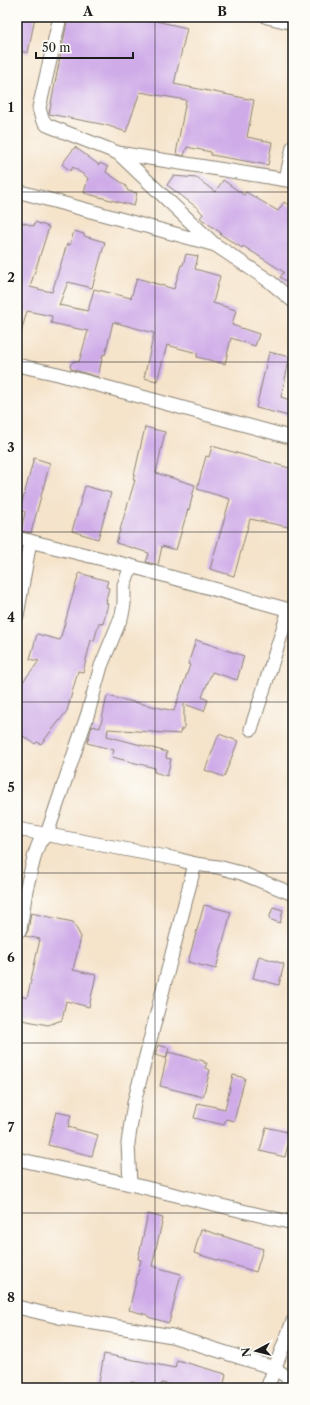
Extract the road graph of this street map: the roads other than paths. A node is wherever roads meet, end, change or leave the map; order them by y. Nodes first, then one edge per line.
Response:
1 (60, 17) edge
2 (267, 17) edge
3 (293, 23) edge
4 (293, 147) edge
5 (118, 153) junction
6 (289, 180) edge
7 (17, 191) edge
8 (214, 244) junction
9 (293, 301) edge
10 (17, 365) edge
11 (293, 438) edge
12 (17, 538) edge
13 (30, 541) junction
14 (131, 566) junction
15 (291, 611) edge
16 (17, 616) edge
17 (251, 729) dead end
18 (17, 829) edge
19 (47, 834) junction
20 (195, 864) junction
21 (293, 894) edge
22 (20, 930) dead end
23 (17, 1159) edge
24 (130, 1184) junction
25 (293, 1223) edge
26 (17, 1307) edge
27 (293, 1321) edge
28 (274, 1368) junction
29 (293, 1381) edge
30 (267, 1388) edge

1 - 5 street
2 - 3 street
4 - 6 street
5 - 6 street
5 - 8 street
7 - 8 street
8 - 9 street
10 - 11 street
12 - 13 street
13 - 14 street
13 - 16 street
14 - 15 street
14 - 19 street
15 - 17 street
18 - 19 street
19 - 20 street
19 - 22 street
20 - 21 street
20 - 24 street
23 - 24 street
24 - 25 street
26 - 28 street
27 - 28 street
28 - 29 street
28 - 30 street

